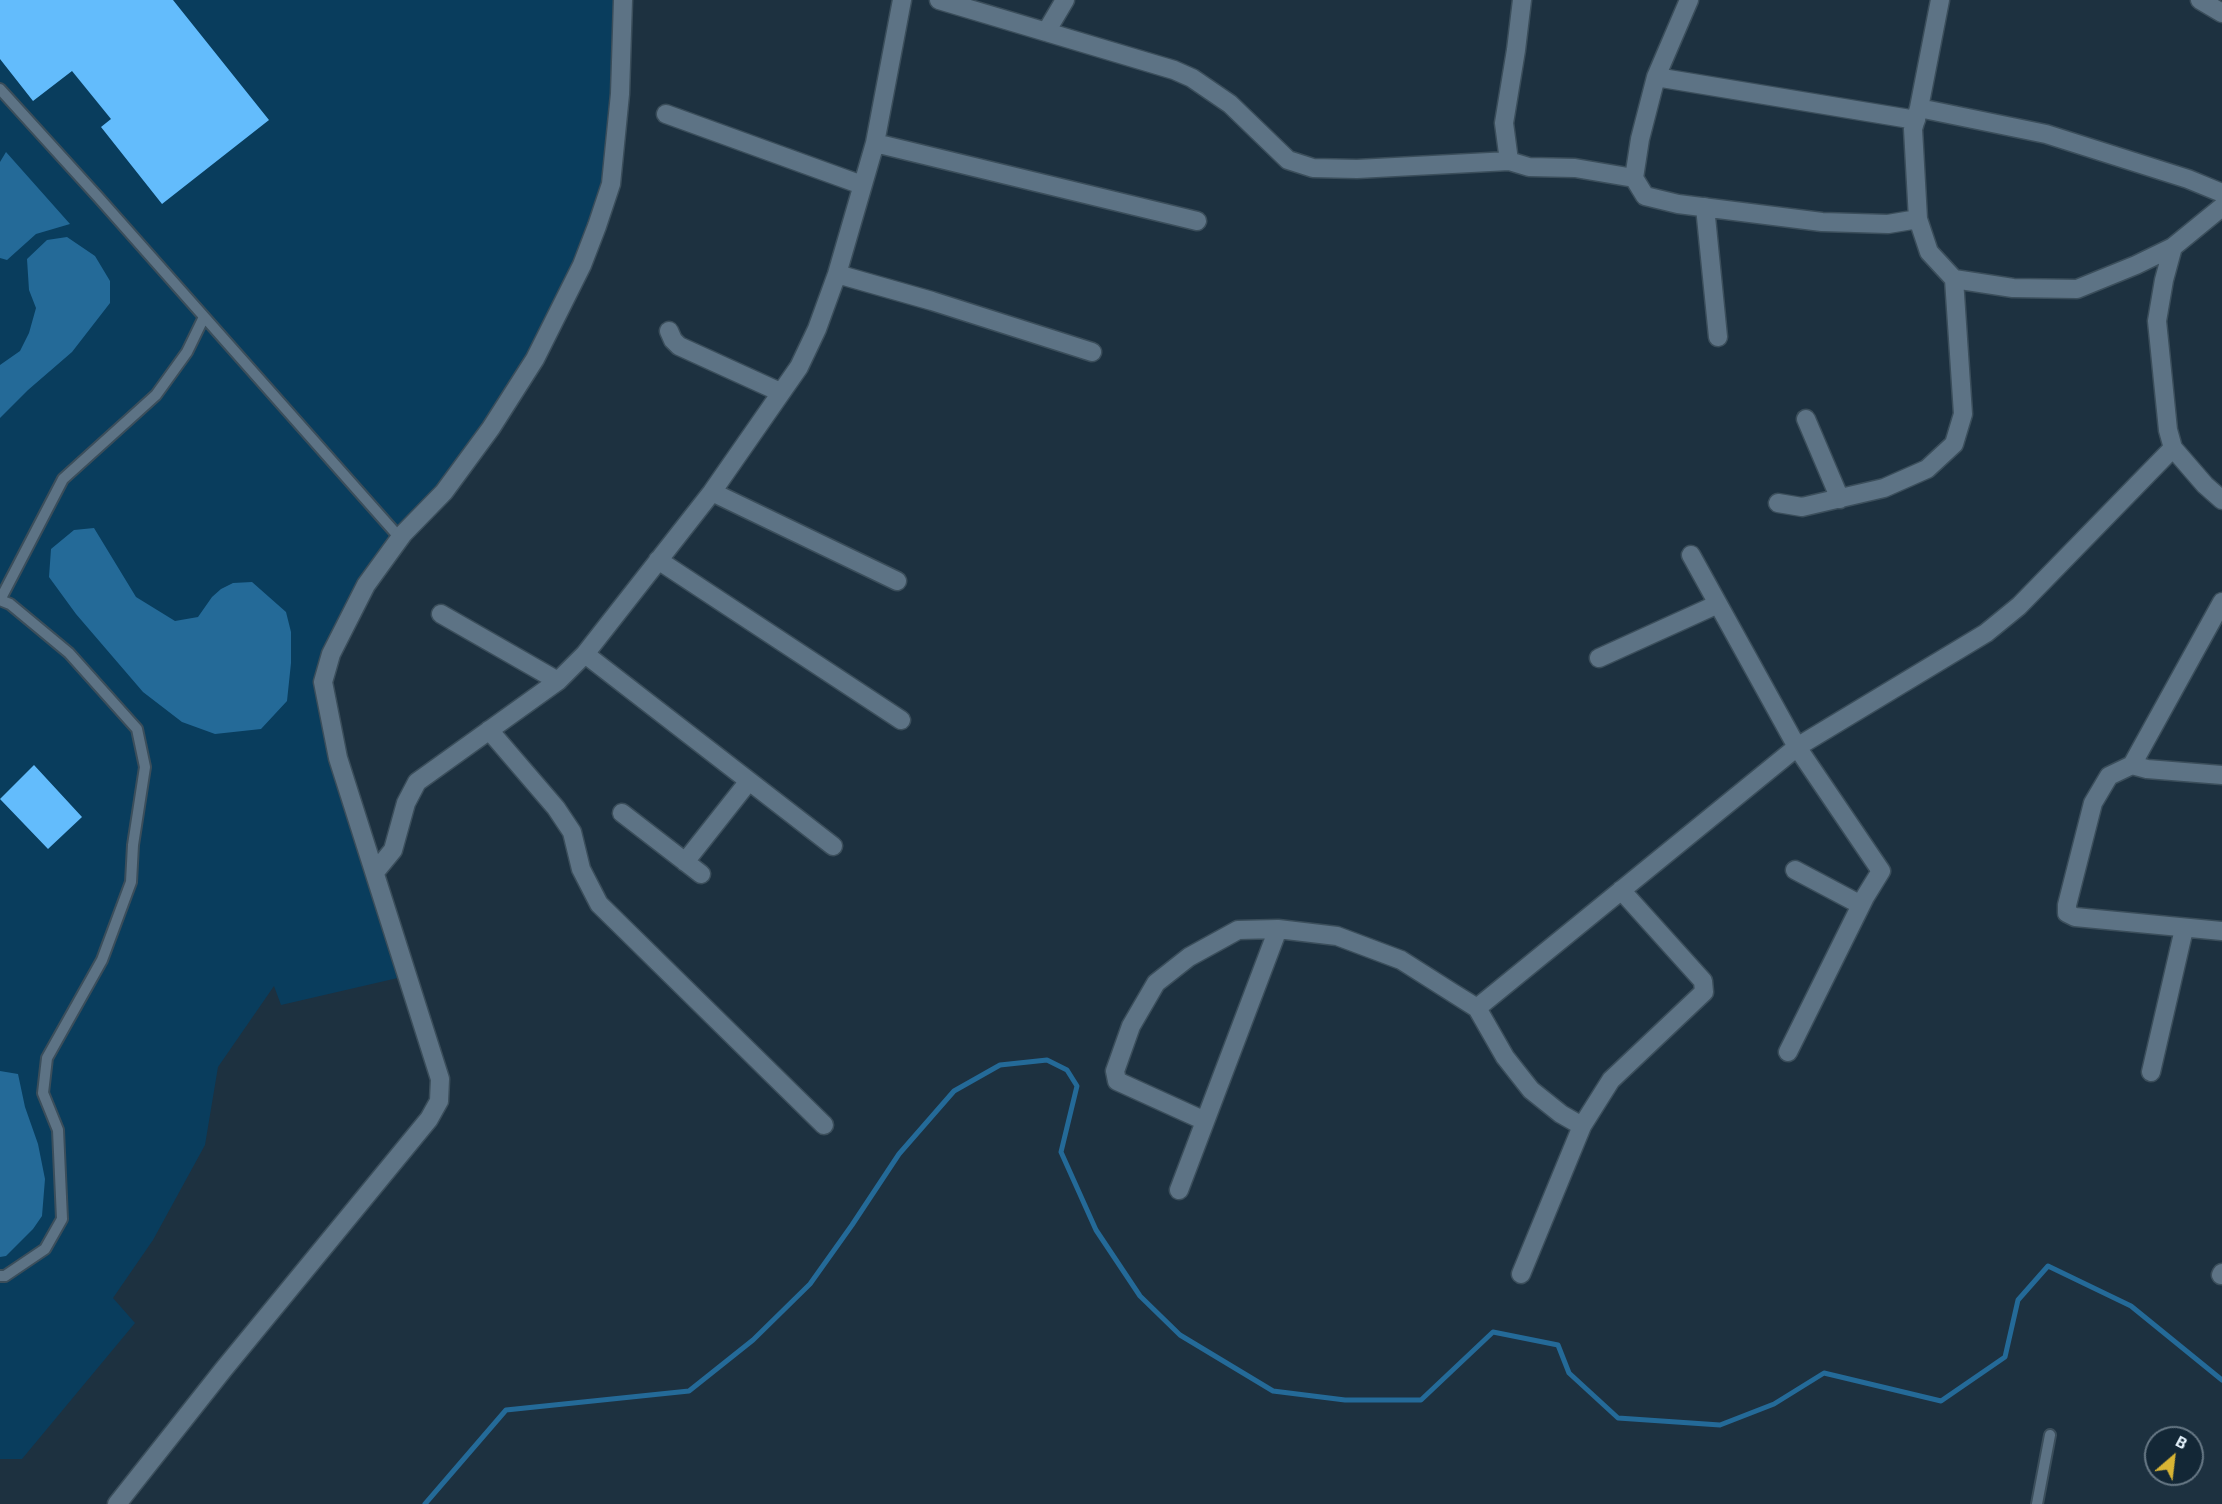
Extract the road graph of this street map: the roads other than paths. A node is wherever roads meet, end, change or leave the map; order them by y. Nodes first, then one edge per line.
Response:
1 (623, 0) edge
2 (902, 0) edge
3 (939, 0) edge
4 (1065, 0) edge
5 (1522, 0) edge
6 (1689, 0) edge
7 (1940, 0) edge
8 (2200, 0) edge
9 (2222, 13) edge
10 (1046, 32) junction
11 (1656, 77) junction
12 (0, 89) edge
13 (666, 114) dead end
14 (1917, 114) junction
15 (874, 143) junction
16 (1509, 161) junction
17 (1634, 178) junction
18 (862, 185) junction
19 (2222, 193) edge
20 (1705, 207) junction
21 (2222, 207) edge
22 (1918, 219) junction
23 (1197, 221) dead end
24 (2173, 247) junction
25 (837, 274) junction
26 (1954, 279) junction
27 (204, 317) junction
28 (669, 331) dead end
29 (1718, 337) dead end
30 (1092, 352) dead end
31 (780, 392) junction
32 (1806, 419) dead end
33 (2173, 448) junction
34 (712, 492) junction
35 (1839, 499) junction
36 (2222, 500) edge
37 (1778, 503) dead end
38 (400, 538) junction
39 (1691, 555) dead end
40 (658, 560) junction
41 (897, 581) dead end
42 (0, 600) edge
43 (2222, 602) edge
44 (1718, 603) junction
45 (441, 615) dead end
46 (585, 654) junction
47 (1599, 658) dead end
48 (558, 681) junction
49 (901, 720) dead end
50 (489, 730) junction
51 (1797, 747) junction
52 (2132, 765) junction
53 (2222, 775) edge
54 (749, 781) junction
55 (622, 813) dead end
56 (832, 846) dead end
57 (685, 862) junction
58 (1795, 870) dead end
59 (375, 872) junction
60 (701, 874) dead end
61 (1621, 890) junction
62 (1861, 905) junction
63 (1278, 929) junction
64 (2184, 929) junction
65 (2222, 931) edge
66 (1477, 1008) junction
67 (1788, 1052) dead end
68 (2151, 1072) dead end
69 (1205, 1121) junction
70 (824, 1125) dead end
71 (1582, 1126) junction
72 (1179, 1190) dead end
73 (1521, 1274) dead end
74 (0, 1276) edge
75 (2050, 1435) dead end
76 (117, 1504) edge
77 (2037, 1504) edge

1 - 38 street
2 - 15 street
3 - 10 street
4 - 10 street
5 - 16 street
6 - 11 street
7 - 14 street
8 - 9 street
10 - 16 street
11 - 14 street
11 - 17 street
12 - 27 lane
13 - 18 street
14 - 19 street
14 - 22 street
15 - 18 street
15 - 23 street
16 - 17 street
17 - 20 street
18 - 25 street
20 - 22 street
20 - 29 street
21 - 24 street
22 - 26 street
24 - 26 street
24 - 33 street
25 - 30 street
25 - 31 street
26 - 35 street
27 - 38 lane
27 - 42 lane
28 - 31 street
31 - 34 street
32 - 35 street
33 - 36 street
33 - 51 street
34 - 40 street
34 - 41 street
35 - 37 street
38 - 59 street
39 - 44 street
40 - 46 street
40 - 49 street
42 - 74 lane
43 - 52 street
44 - 47 street
44 - 51 street
45 - 48 street
46 - 48 street
46 - 54 street
48 - 50 street
50 - 59 street
50 - 70 street
51 - 61 street
51 - 62 street
52 - 53 street
52 - 64 street
54 - 56 street
54 - 57 street
55 - 57 street
57 - 60 street
58 - 62 street
59 - 76 street
61 - 66 street
61 - 71 street
62 - 67 street
63 - 66 street
63 - 69 street
63 - 69 street
64 - 65 street
64 - 68 street
66 - 71 street
69 - 72 street
71 - 73 street
75 - 77 lane

